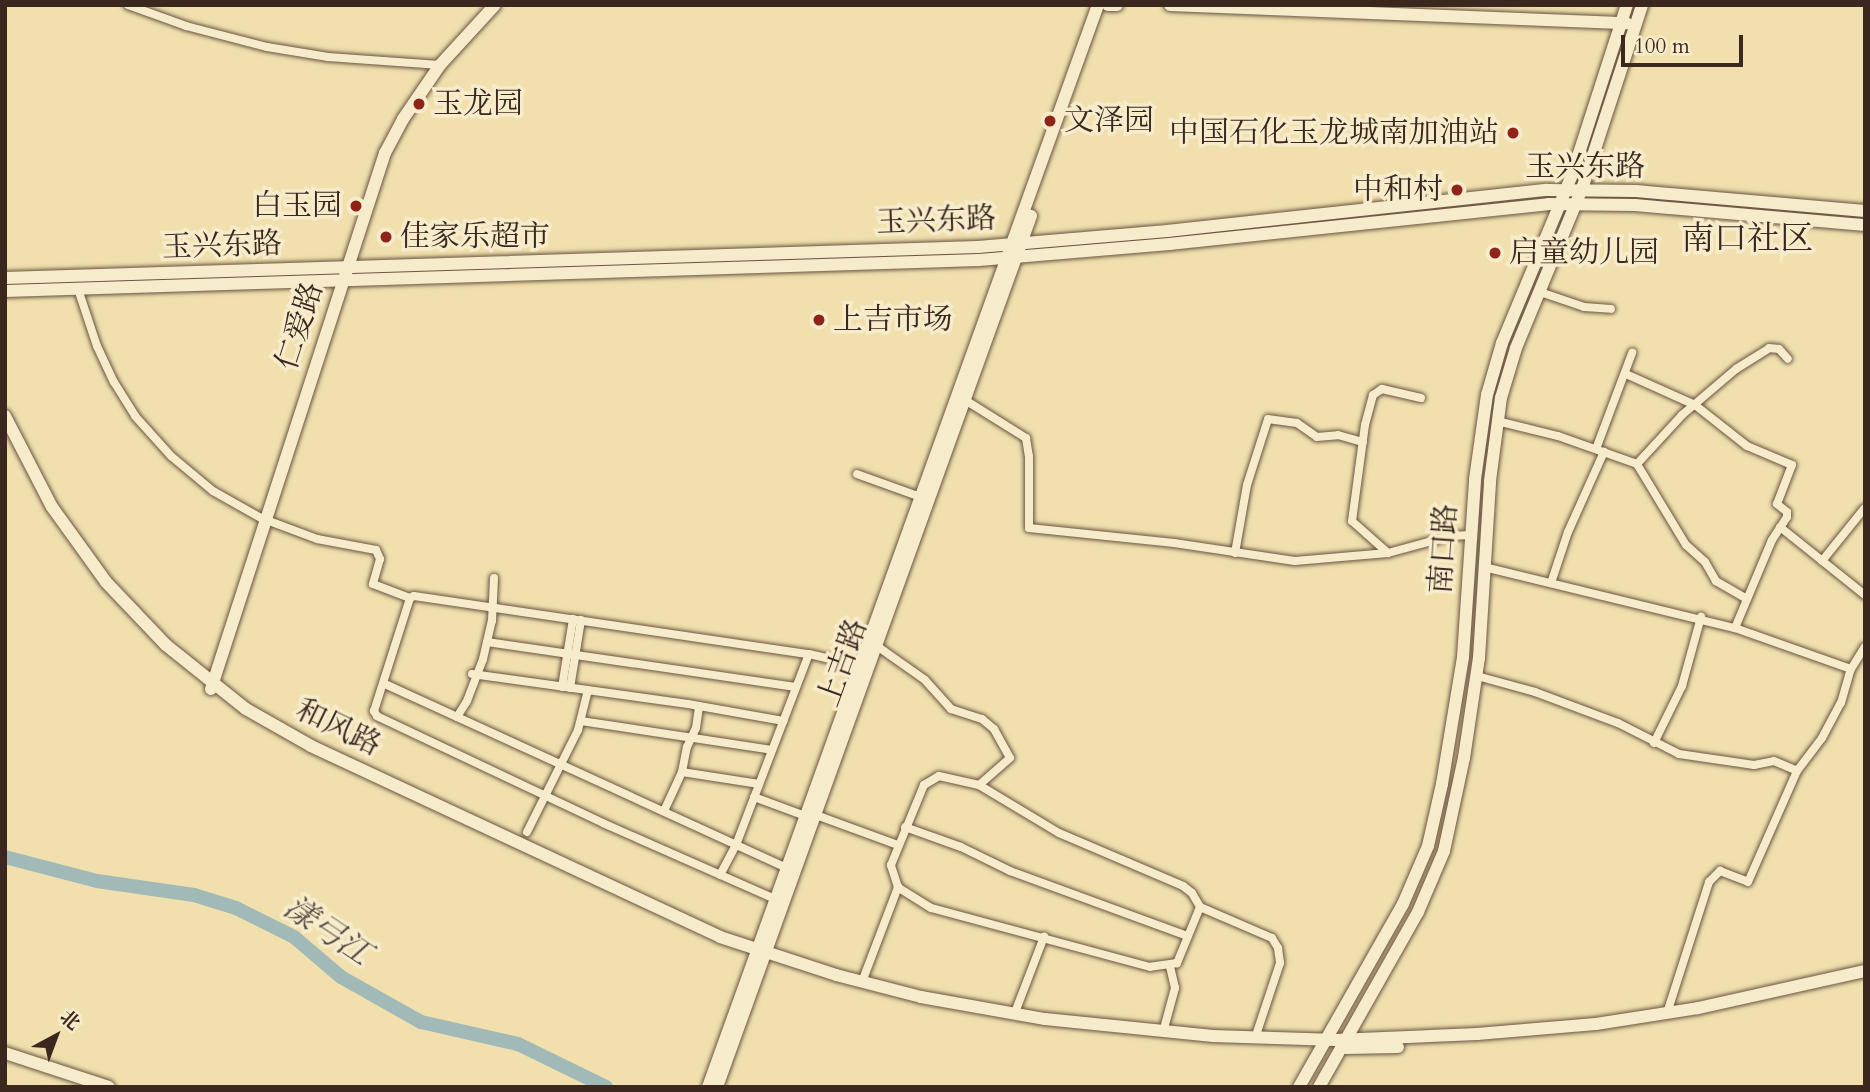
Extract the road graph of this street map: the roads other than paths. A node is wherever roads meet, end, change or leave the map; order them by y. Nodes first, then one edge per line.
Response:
1 (128, 5) edge
2 (495, 5) edge
3 (1098, 5) edge
4 (1107, 5) edge
5 (1117, 5) edge
6 (1170, 5) edge
7 (1627, 5) edge
8 (1642, 5) edge
9 (1366, 9) edge
10 (153, 10) edge
11 (1621, 23) junction
12 (1636, 24) junction
13 (440, 65) junction
14 (1582, 189) junction
15 (1566, 190) junction
16 (1577, 203) junction
17 (1561, 204) junction
18 (1865, 211) edge
19 (1865, 225) edge
20 (1017, 244) junction
21 (1012, 257) junction
22 (346, 268) junction
23 (5, 278) edge
24 (342, 282) junction
25 (78, 289) junction
26 (5, 291) edge
27 (1540, 292) junction
28 (1611, 309) dead end
29 (1632, 353) dead end
30 (1788, 359) dead end
31 (1626, 374) junction
32 (1421, 398) dead end
33 (965, 400) junction
34 (1695, 405) junction
35 (5, 416) edge
36 (1497, 421) junction
37 (5, 437) edge
38 (1363, 442) junction
39 (1600, 450) junction
40 (1637, 464) junction
41 (858, 474) dead end
42 (921, 497) junction
43 (1864, 509) edge
44 (264, 519) junction
45 (1780, 527) junction
46 (1471, 535) junction
47 (1388, 553) junction
48 (1235, 554) junction
49 (1822, 561) junction
50 (1484, 567) junction
51 (494, 578) dead end
52 (1551, 583) junction
53 (1865, 595) edge
54 (410, 598) junction
55 (1747, 599) junction
56 (492, 607) junction
57 (1701, 617) junction
58 (577, 620) junction
59 (1735, 628) junction
60 (487, 642) junction
61 (877, 646) junction
62 (1865, 647) edge
63 (571, 654) junction
64 (809, 654) junction
65 (860, 666) junction
66 (1851, 669) junction
67 (475, 675) junction
68 (1477, 676) junction
69 (385, 684) junction
70 (566, 687) junction
71 (796, 687) junction
72 (211, 688) junction
73 (588, 690) junction
74 (699, 706) junction
75 (457, 717) junction
76 (783, 721) junction
77 (581, 722) junction
78 (692, 738) junction
79 (1654, 743) junction
80 (772, 750) junction
81 (562, 765) junction
82 (1797, 771) junction
83 (682, 772) junction
84 (759, 783) junction
85 (979, 785) junction
86 (546, 796) junction
87 (754, 797) junction
88 (664, 811) junction
89 (810, 816) junction
90 (905, 827) junction
91 (527, 832) dead end
92 (736, 845) junction
93 (898, 845) junction
94 (786, 868) junction
95 (720, 875) junction
96 (898, 887) junction
97 (775, 900) junction
98 (1200, 907) junction
99 (1188, 936) junction
100 (1044, 937) junction
101 (759, 954) junction
102 (1170, 966) junction
103 (1865, 971) edge
104 (1865, 980) edge
105 (862, 982) junction
106 (1667, 1013) junction
107 (1014, 1014) junction
108 (1164, 1032) junction
109 (1255, 1038) junction
110 (1324, 1044) junction
111 (1343, 1044) junction
112 (5, 1053) edge
113 (85, 1083) edge
114 (109, 1087) edge
115 (708, 1087) edge
116 (717, 1087) edge
117 (1299, 1087) edge
118 (1319, 1087) edge

1 - 10 street
2 - 13 main road, 仁爱路
3 - 20 main road
4 - 5 main road
4 - 20 main road
6 - 9 main road
7 - 11 main road, 南口路
8 - 12 main road, 南口路
9 - 11 main road
10 - 13 street
11 - 12 main road
11 - 15 main road, 南口路
12 - 14 main road, 南口路
13 - 22 main road, 仁爱路
14 - 15 main road, 玉兴东路
14 - 16 main road, 南口路
14 - 18 main road, 玉兴东路
15 - 17 main road, 南口路
15 - 20 main road, 玉兴东路
16 - 17 main road, 玉兴东路
16 - 19 main road, 玉兴东路
16 - 27 main road, 南口路
17 - 21 main road, 玉兴东路
17 - 46 main road, 南口路
20 - 21 main road
20 - 22 main road, 玉兴东路
21 - 24 main road, 玉兴东路
21 - 33 main road, 上吉路
21 - 42 main road, 上吉路
22 - 23 main road, 玉兴东路
22 - 24 main road, 仁爱路
24 - 25 main road, 玉兴东路
24 - 44 main road, 仁爱路
25 - 26 main road, 玉兴东路
25 - 44 street
27 - 28 street
27 - 36 main road, 南口路
29 - 31 street
30 - 34 street
31 - 34 street
31 - 39 street
32 - 38 street
33 - 48 street
33 - 61 main road, 上吉路
34 - 40 street
34 - 45 street
35 - 72 main road, 和风路
36 - 39 street
36 - 50 main road, 南口路
37 - 72 main road, 和风路
38 - 47 street
38 - 48 street
39 - 40 street
39 - 52 street
40 - 55 street
41 - 42 street
42 - 65 main road, 上吉路
43 - 49 street
44 - 54 street
44 - 72 main road, 仁爱路
45 - 49 street
45 - 55 street
46 - 47 street
46 - 110 main road, 南口路
47 - 48 street
49 - 53 street
50 - 52 street
50 - 68 main road, 南口路
51 - 56 street
52 - 57 street
54 - 56 street
54 - 69 street
55 - 59 street
56 - 58 street
56 - 60 street
56 - 67 street
57 - 59 street
57 - 79 street
58 - 63 street
58 - 64 street
59 - 66 street
60 - 63 street
60 - 67 street
61 - 85 street
61 - 89 main road, 上吉路
62 - 66 street
63 - 70 street
63 - 71 street
64 - 65 street
64 - 71 street
65 - 89 main road, 上吉路
66 - 82 street
67 - 70 street
67 - 75 street
68 - 79 street
68 - 111 main road, 南口路
69 - 75 street
69 - 86 street
70 - 73 street
71 - 76 street
72 - 101 main road, 和风路
73 - 74 street
73 - 77 street
74 - 76 street
74 - 78 street
75 - 81 street
76 - 80 street
77 - 78 street
77 - 81 street
78 - 80 street
78 - 83 street
79 - 82 street
80 - 84 street
81 - 86 street
81 - 88 street
82 - 106 street
83 - 84 street
83 - 88 street
84 - 87 street
85 - 90 street
85 - 98 street
86 - 91 street
86 - 95 street
87 - 89 street
87 - 92 street
88 - 92 street
89 - 93 street
89 - 94 main road, 上吉路
89 - 101 main road, 上吉路
90 - 93 street
90 - 99 street
92 - 94 street
92 - 95 street
93 - 96 street
94 - 97 main road, 上吉路
95 - 97 street
96 - 100 street
96 - 105 street
97 - 101 main road, 上吉路
98 - 99 street
98 - 109 street
99 - 102 street
100 - 102 street
100 - 107 street
101 - 105 main road
101 - 110 main road
101 - 115 main road, 上吉路
101 - 116 main road, 上吉路
102 - 108 street
103 - 106 main road
104 - 111 main road
105 - 107 main road
106 - 111 main road
107 - 108 main road
108 - 109 main road
109 - 110 main road
110 - 111 main road
110 - 117 main road, 南口路
111 - 118 main road, 南口路
112 - 113 main road
113 - 114 main road

